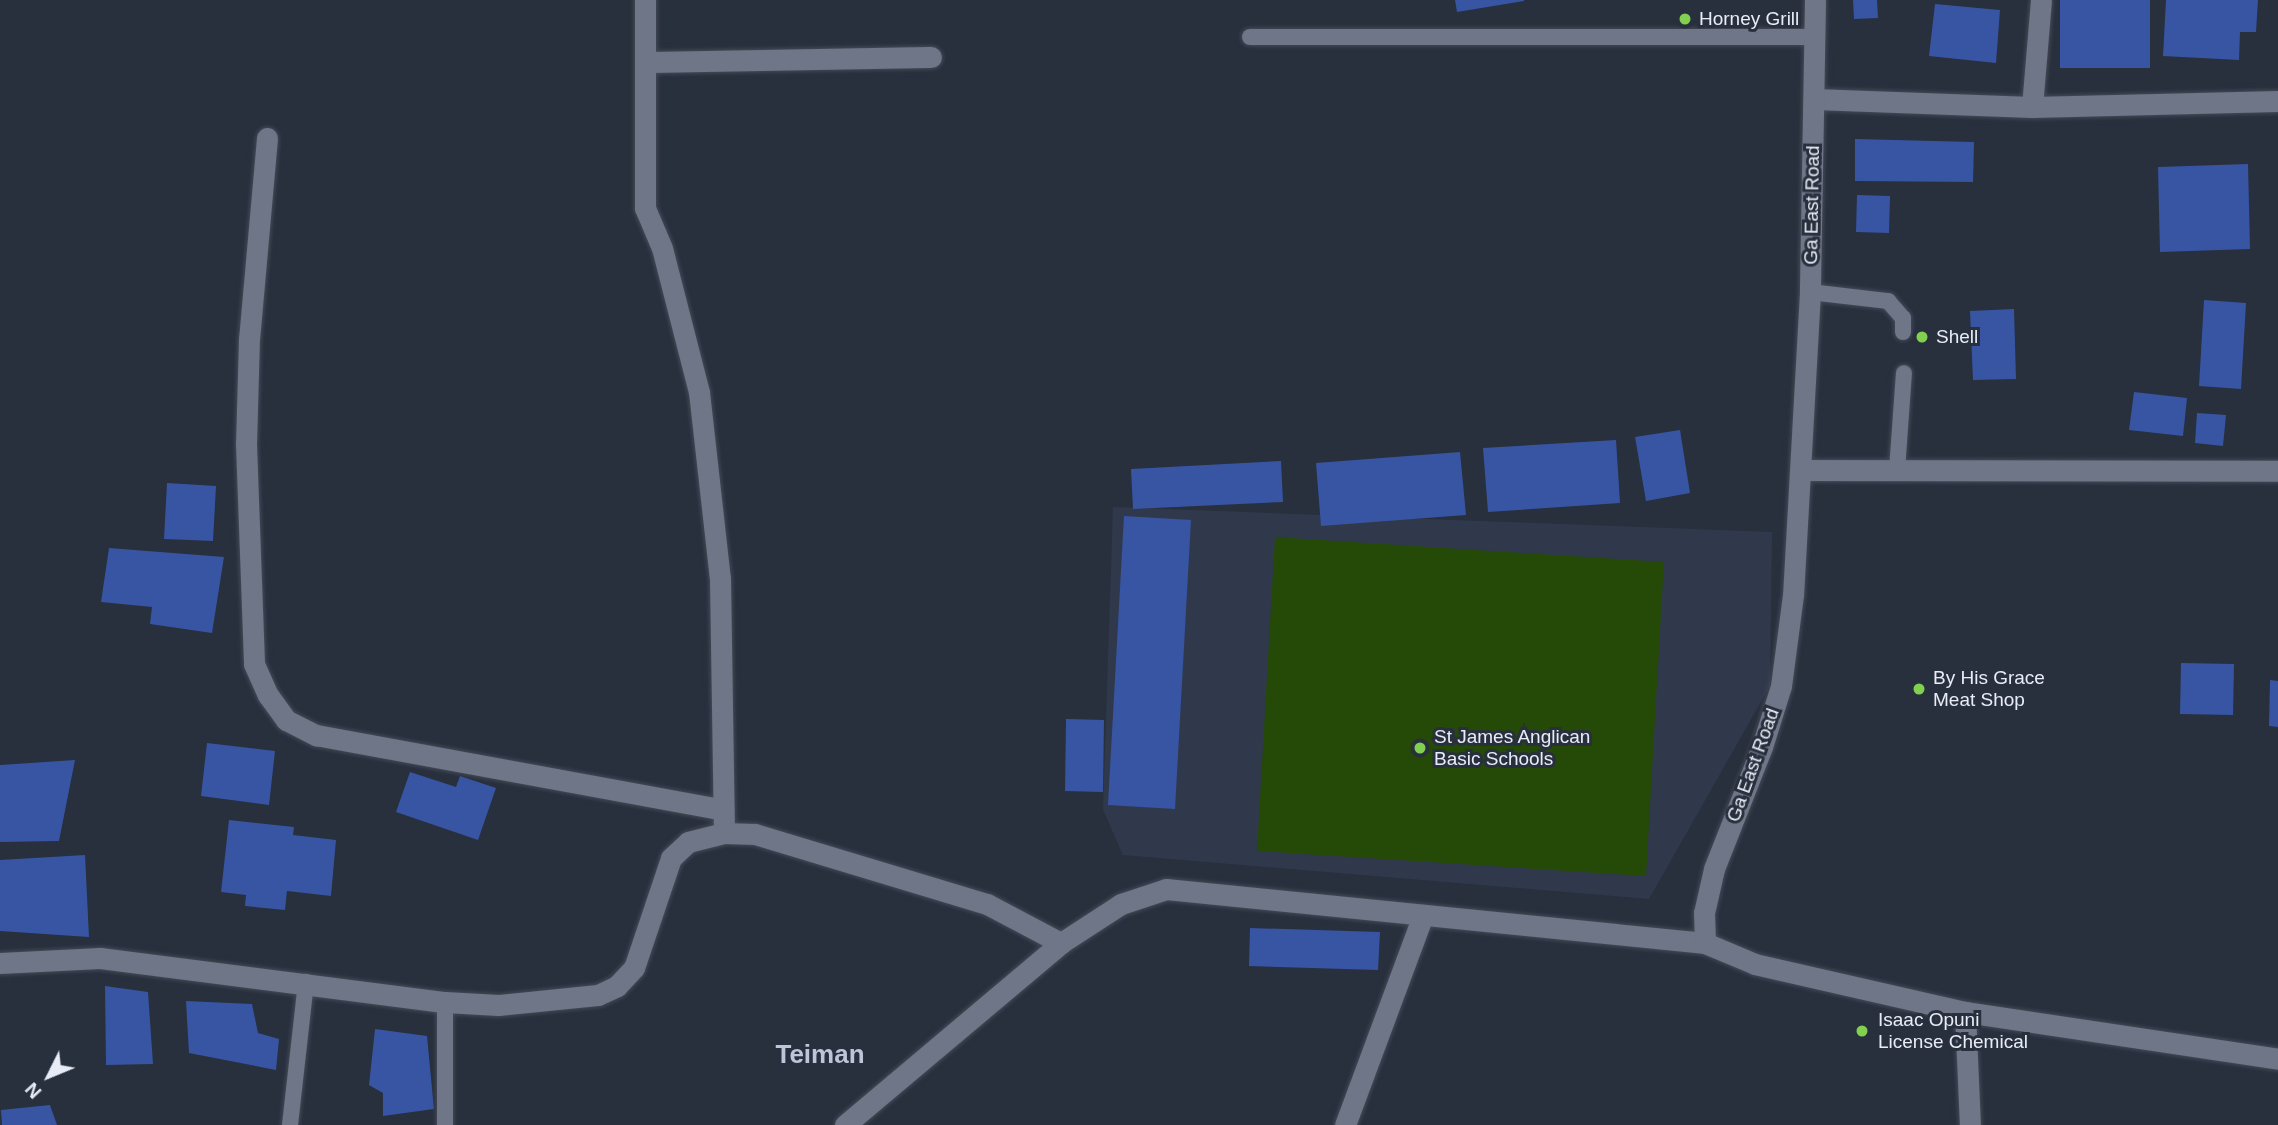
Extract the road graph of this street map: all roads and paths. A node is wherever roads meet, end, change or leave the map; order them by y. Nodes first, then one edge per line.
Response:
1 (645, 0) edge
2 (1815, 0) edge
3 (2041, 0) edge
4 (1250, 37) dead end
5 (1814, 37) junction
6 (931, 57) dead end
7 (647, 62) junction
8 (1814, 99) junction
9 (2278, 101) edge
10 (2032, 107) junction
11 (267, 138) dead end
12 (1810, 292) junction
13 (1903, 332) dead end
14 (1904, 373) dead end
15 (1801, 470) junction
16 (1897, 470) junction
17 (2278, 471) edge
18 (723, 810) junction
19 (724, 833) junction
20 (1423, 915) junction
21 (1061, 943) junction
22 (1705, 943) junction
23 (0, 963) edge
24 (306, 982) junction
25 (445, 1002) junction
26 (1965, 1012) junction
27 (2278, 1059) edge
28 (290, 1125) edge
29 (445, 1125) edge
30 (845, 1125) edge
31 (1345, 1125) edge
32 (1970, 1125) edge

1 - 7 street
2 - 5 street, Ga East Road
3 - 10 street
4 - 5 lane
5 - 8 street, Ga East Road
6 - 7 street
7 - 18 street
8 - 10 street
8 - 12 street, Ga East Road
9 - 10 street
11 - 18 street
12 - 13 lane
12 - 15 street, Ga East Road
14 - 16 lane
15 - 16 street
15 - 22 street, Ga East Road
16 - 17 street
18 - 19 street
19 - 21 street
19 - 25 street
20 - 21 street
20 - 22 street
20 - 31 street
21 - 30 street
22 - 26 street
23 - 24 street
24 - 25 street
24 - 28 lane
25 - 29 lane
26 - 27 street
26 - 32 street

